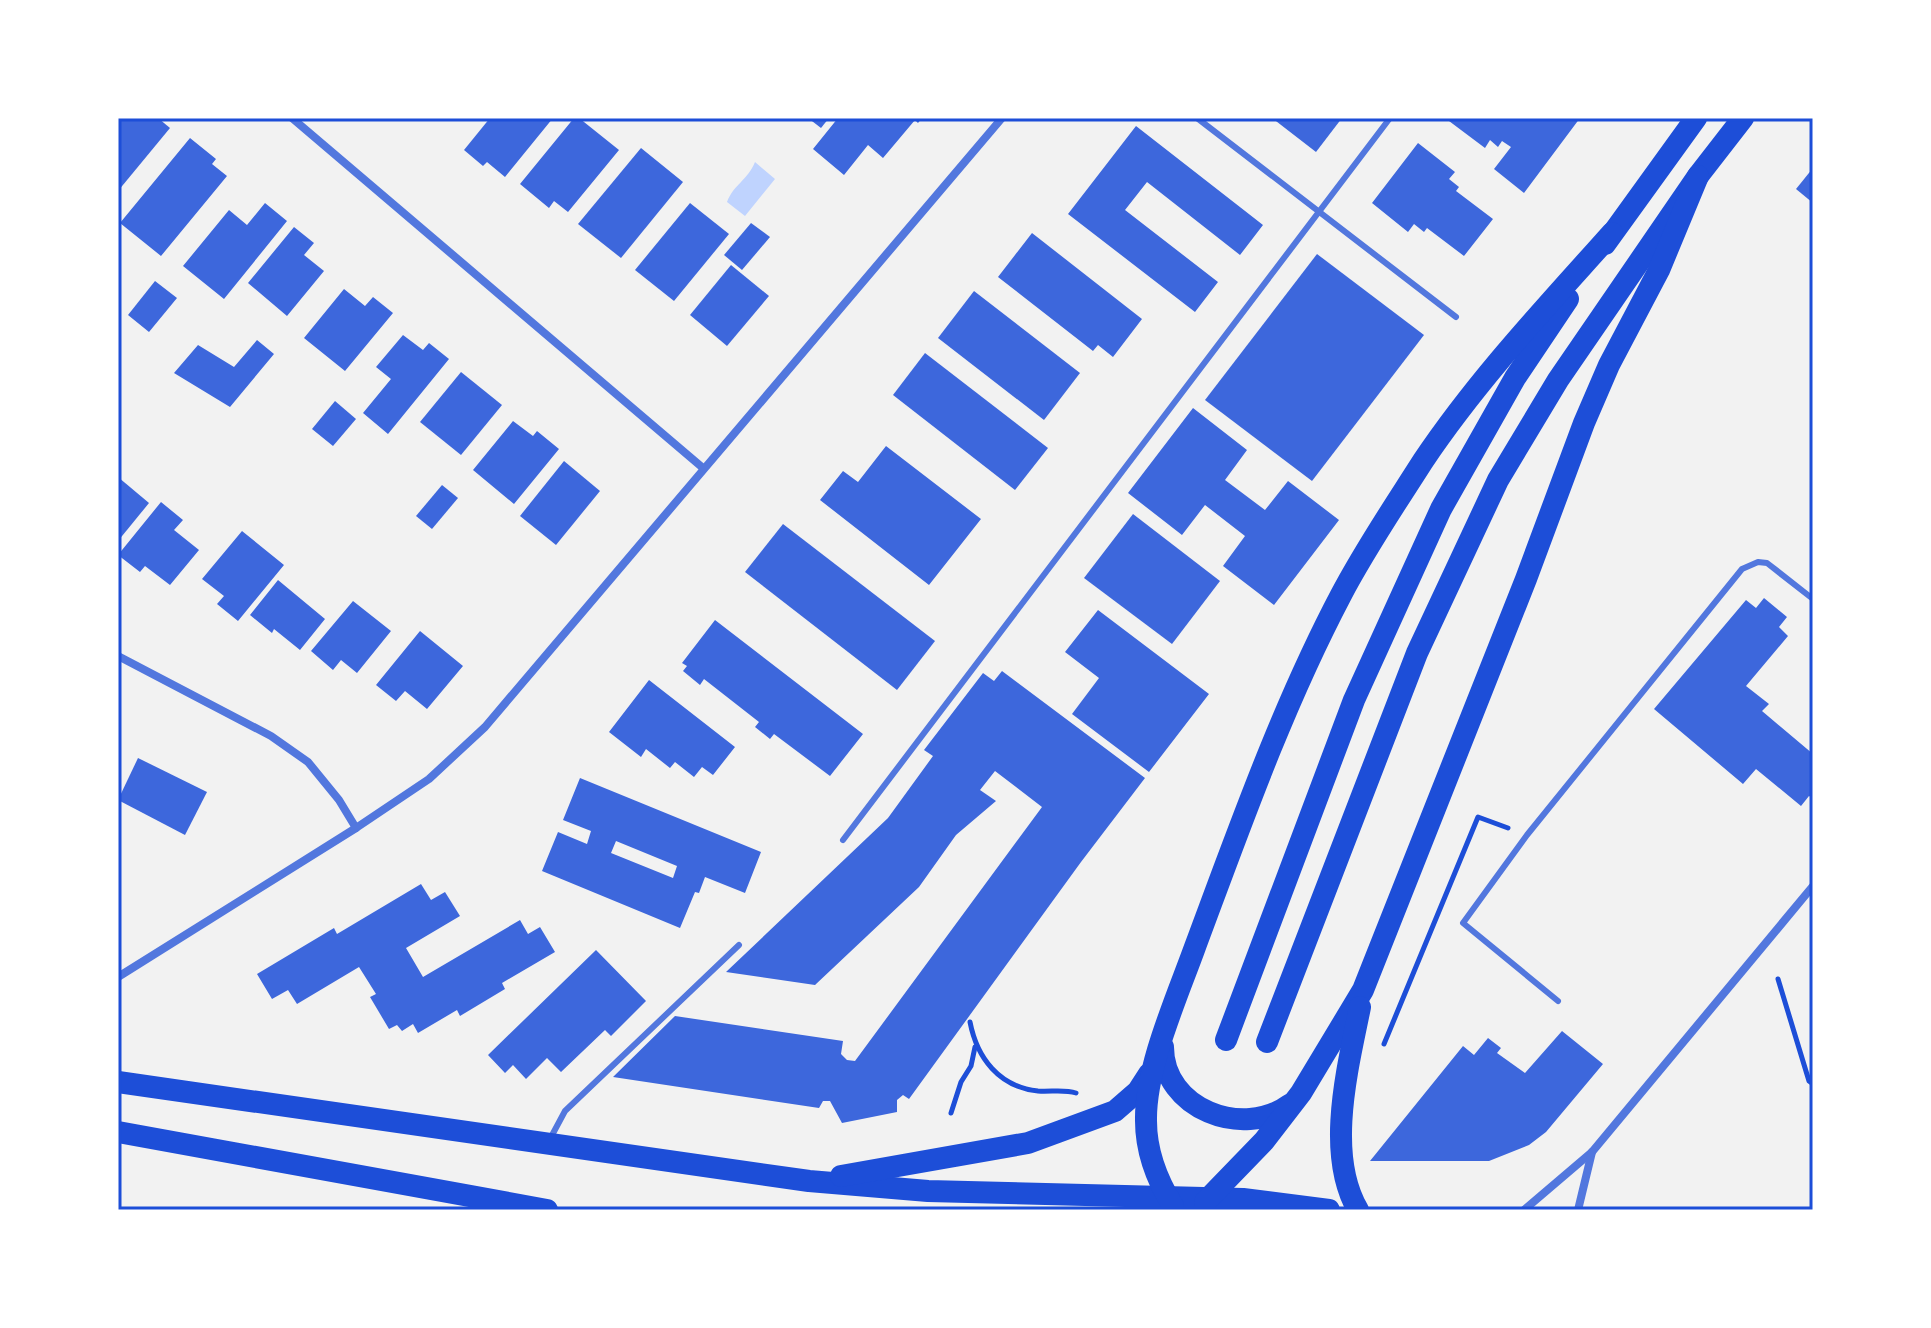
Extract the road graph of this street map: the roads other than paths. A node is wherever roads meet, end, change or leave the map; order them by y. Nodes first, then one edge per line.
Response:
1 (292, 118) edge
2 (1002, 118) edge
3 (1197, 118) edge
4 (1390, 118) edge
5 (1696, 118) edge
6 (1743, 118) edge
7 (1698, 176) junction
8 (1319, 211) junction
9 (1612, 233) junction
10 (1456, 317) dead end
11 (703, 468) junction
12 (1813, 599) edge
13 (118, 656) edge
14 (356, 828) junction
15 (843, 840) dead end
16 (1813, 886) edge
17 (739, 945) dead end
18 (118, 977) edge
19 (1363, 990) junction
20 (1558, 1001) dead end
21 (1226, 1040) dead end
22 (1162, 1041) junction
23 (1267, 1042) dead end
24 (118, 1082) edge
25 (1301, 1093) junction
26 (118, 1132) edge
27 (547, 1144) junction
28 (1592, 1152) junction
29 (809, 1181) junction
30 (928, 1191) junction
31 (1171, 1204) edge
32 (1203, 1204) edge
33 (547, 1210) edge
34 (1001, 1210) edge
35 (1329, 1210) edge
36 (1358, 1210) edge
37 (1524, 1210) edge
38 (1578, 1210) edge

1 - 11 street
2 - 11 street
3 - 8 lane
4 - 8 lane
5 - 9 highway
6 - 7 highway
7 - 19 highway
7 - 23 highway
8 - 10 lane
8 - 15 lane
9 - 21 highway
9 - 22 highway
11 - 14 street
12 - 20 lane
13 - 14 street
14 - 18 street
16 - 28 street
17 - 27 lane
19 - 25 highway
19 - 36 highway
22 - 25 highway
22 - 29 highway
22 - 31 highway
24 - 27 highway
25 - 32 highway
26 - 33 highway
27 - 29 highway
28 - 37 street
28 - 38 street
29 - 30 highway
30 - 31 highway
30 - 34 highway
31 - 32 highway
32 - 35 highway

